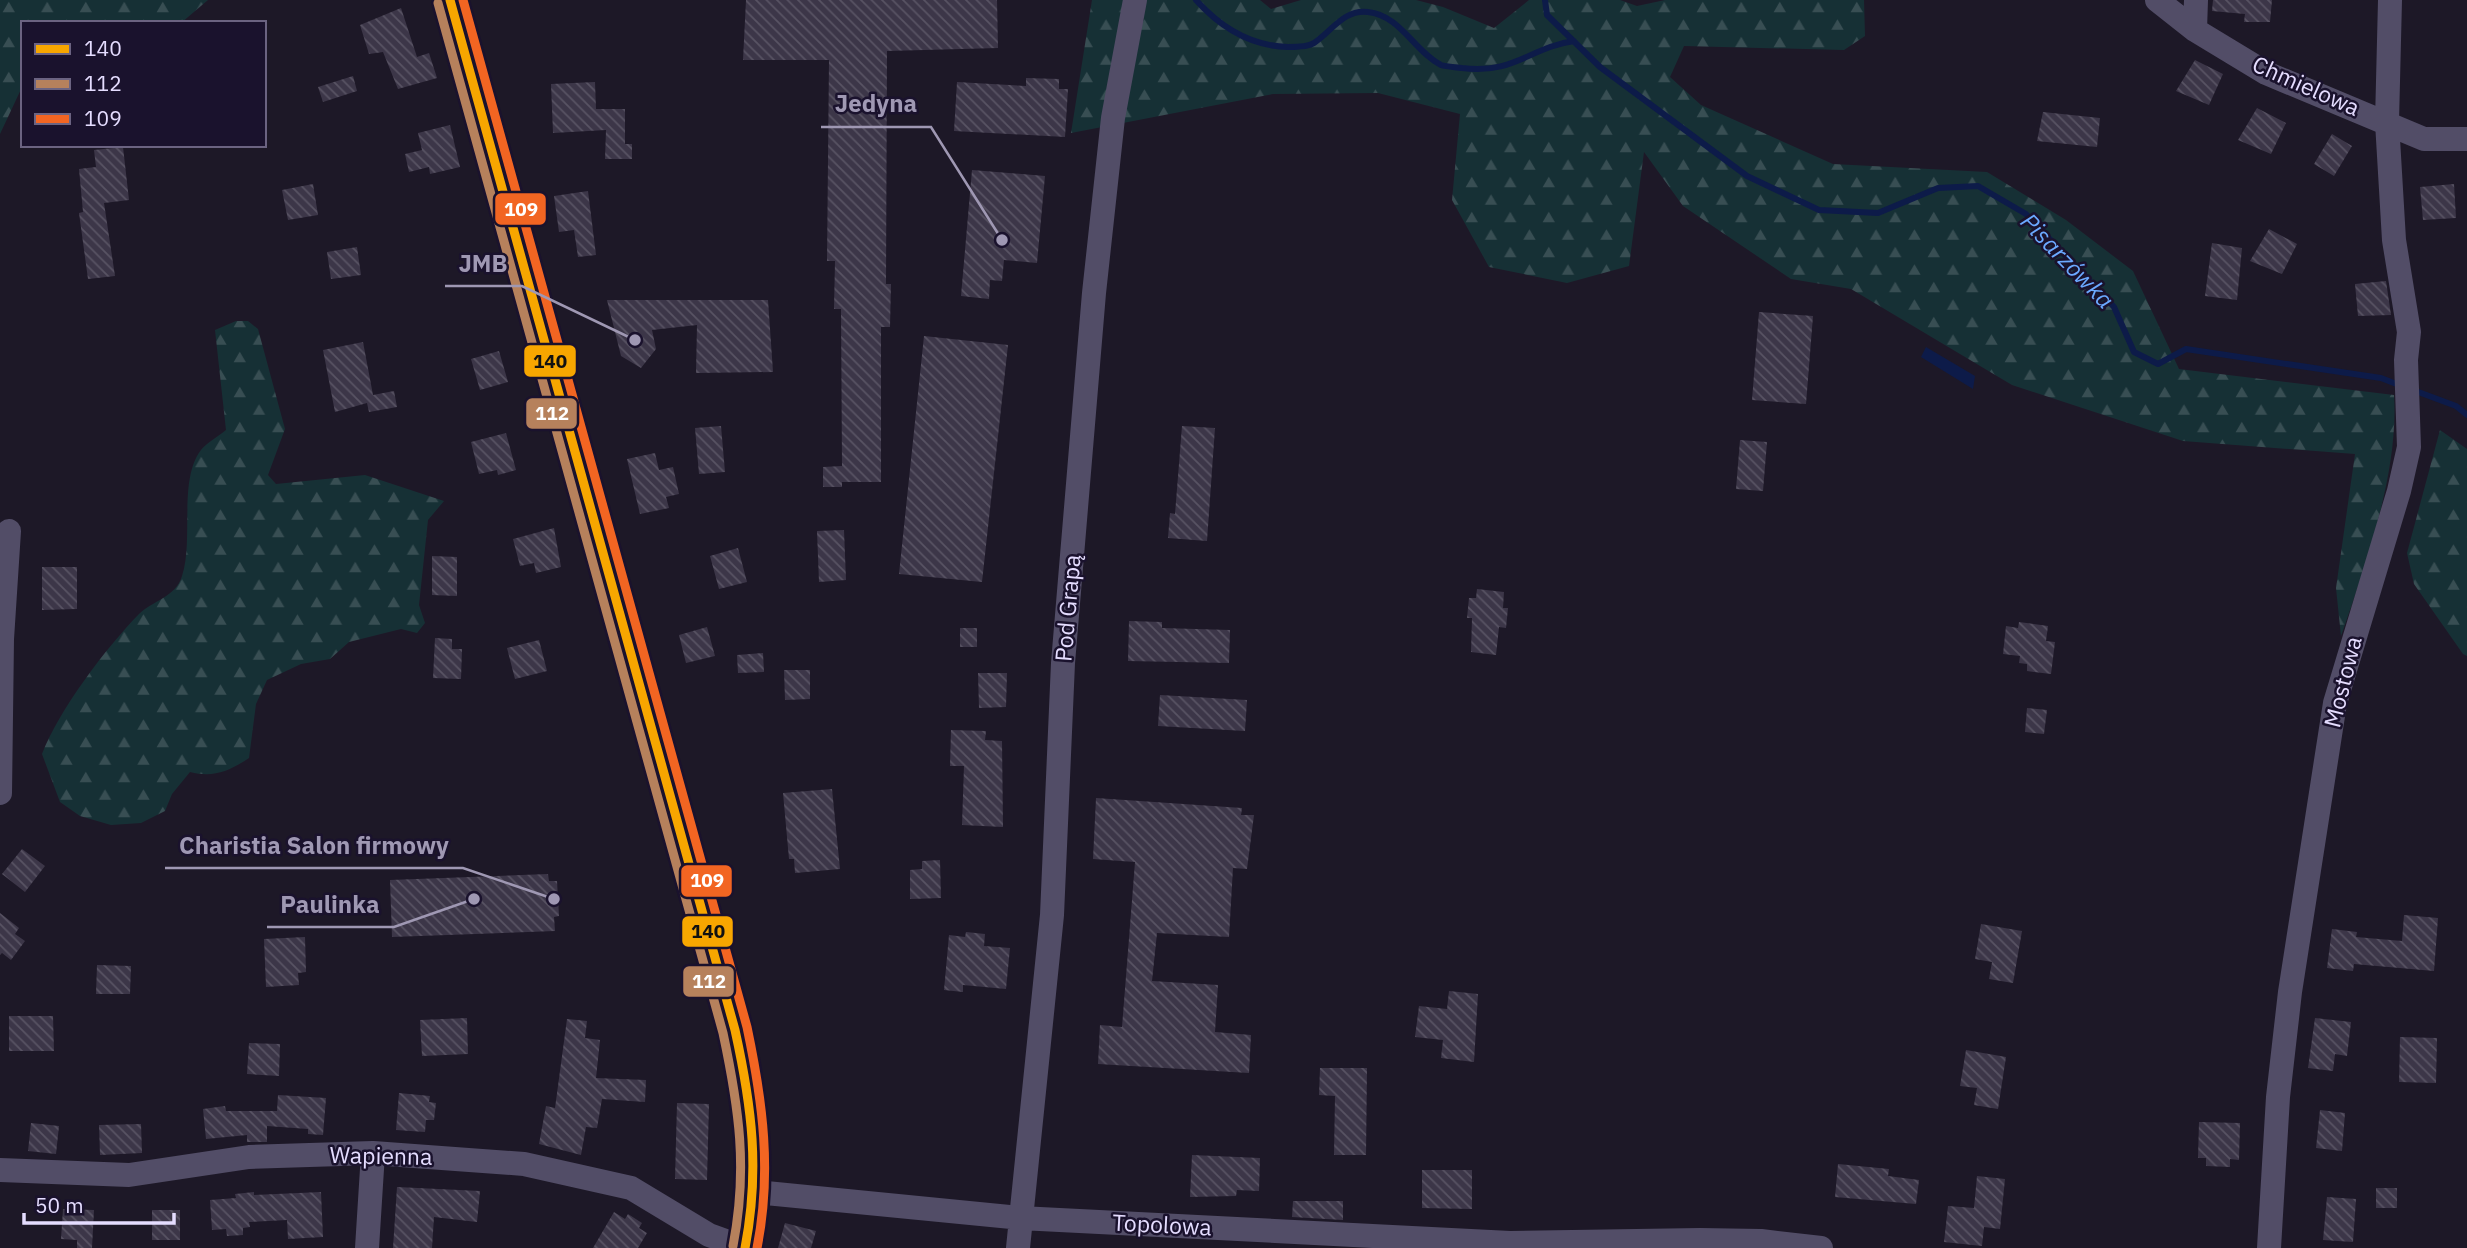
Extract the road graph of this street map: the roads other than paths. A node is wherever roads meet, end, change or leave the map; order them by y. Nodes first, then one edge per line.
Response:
1 (450, 0) edge
2 (1135, 0) edge
3 (2157, 0) edge
4 (2196, 0) edge
5 (2390, 0) edge
6 (2195, 30) junction
7 (2387, 121) junction
8 (2467, 139) edge
9 (9, 531) dead end
10 (0, 793) edge
11 (373, 1153) junction
12 (0, 1170) edge
13 (756, 1192) junction
14 (1020, 1218) junction
15 (1510, 1245) edge
16 (1761, 1245) edge
17 (367, 1248) edge
18 (745, 1248) edge
19 (1018, 1248) edge
20 (1821, 1248) edge
21 (2269, 1248) edge

1 - 13 main road
2 - 14 street, Pod Grapą
3 - 6 street, Chmielowa
4 - 6 street
5 - 7 street, Mostowa
6 - 7 street, Chmielowa
7 - 8 street, Chmielowa
7 - 21 street, Mostowa
9 - 10 street
11 - 12 street, Wapienna
11 - 17 street
11 - 18 street, Wapienna
13 - 14 street, Topolowa
13 - 18 main road
14 - 15 street, Topolowa
14 - 19 street, Pod Grapą
15 - 16 street, Topolowa
16 - 20 street, Topolowa

